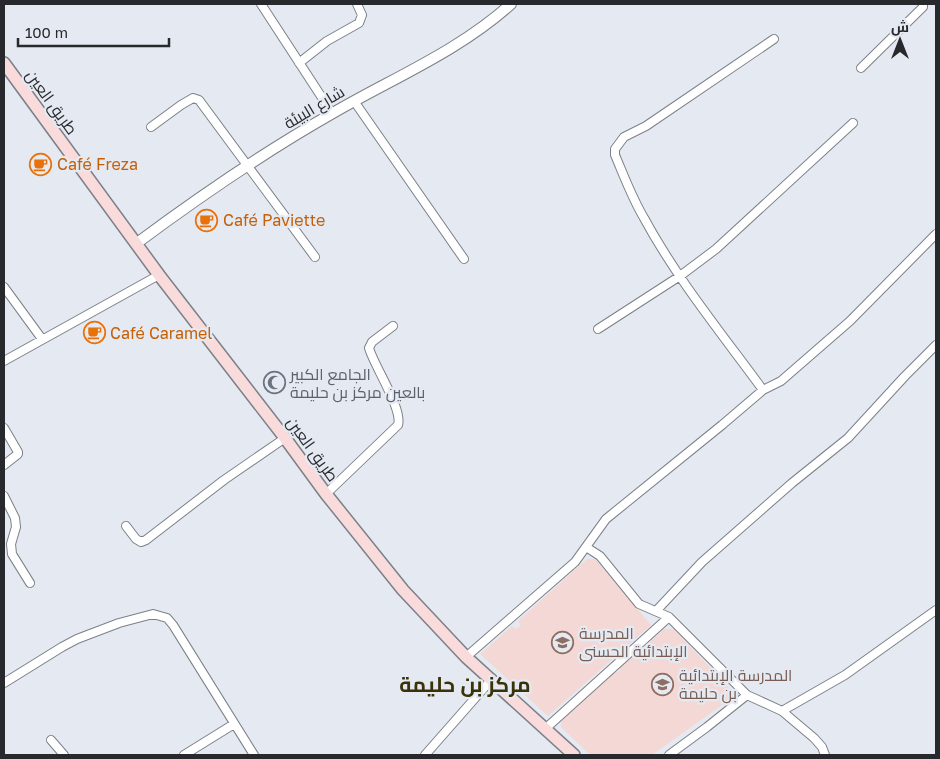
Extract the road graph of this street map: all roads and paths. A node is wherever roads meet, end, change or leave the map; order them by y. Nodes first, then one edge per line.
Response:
1 (261, 4) edge
2 (357, 4) edge
3 (511, 4) edge
4 (923, 4) edge
5 (774, 39) dead end
6 (4, 63) edge
7 (299, 63) junction
8 (861, 68) dead end
9 (354, 101) junction
10 (332, 114) junction
11 (853, 123) dead end
12 (151, 127) dead end
13 (248, 165) junction
14 (936, 234) edge
15 (137, 243) junction
16 (314, 257) dead end
17 (464, 259) dead end
18 (159, 274) junction
19 (680, 276) junction
20 (4, 286) edge
21 (393, 326) dead end
22 (598, 329) dead end
23 (42, 339) junction
24 (936, 345) edge
25 (4, 361) edge
26 (763, 390) junction
27 (4, 428) edge
28 (285, 438) junction
29 (4, 465) edge
30 (326, 494) junction
31 (4, 496) edge
32 (126, 526) dead end
33 (586, 547) junction
34 (30, 583) dead end
35 (656, 610) junction
36 (936, 610) edge
37 (668, 617) junction
38 (466, 657) junction
39 (491, 680) junction
40 (4, 684) edge
41 (747, 694) junction
42 (782, 711) junction
43 (234, 724) junction
44 (545, 729) junction
45 (52, 740) dead end
46 (64, 755) edge
47 (184, 755) edge
48 (254, 755) edge
49 (425, 755) edge
50 (574, 755) edge
51 (669, 755) edge
52 (825, 755) edge

1 - 7 street
2 - 7 street
3 - 9 street, شارع البيئة
4 - 8 street
5 - 19 street
6 - 15 main road, طريق العين
7 - 10 street
9 - 10 street, شارع البيئة
9 - 17 street
10 - 13 street, شارع البيئة
11 - 19 street
12 - 13 street
13 - 15 street, شارع البيئة
13 - 16 street
14 - 26 street
15 - 18 main road, طريق العين
18 - 23 street
18 - 28 main road, طريق العين
19 - 22 street
19 - 26 street
20 - 23 street
21 - 30 street
23 - 25 street
24 - 35 street
26 - 33 street
27 - 29 street
28 - 30 main road, طريق العين
28 - 32 street
30 - 38 main road, طريق العين
31 - 34 street
33 - 35 street
33 - 38 street
35 - 37 street
36 - 42 street
37 - 41 street
37 - 44 street
38 - 39 main road, طريق العين
39 - 44 main road, طريق العين
39 - 49 street
40 - 43 street
41 - 42 street
41 - 51 street
42 - 52 street
43 - 47 street
43 - 48 street
44 - 50 main road, طريق العين
45 - 46 street

